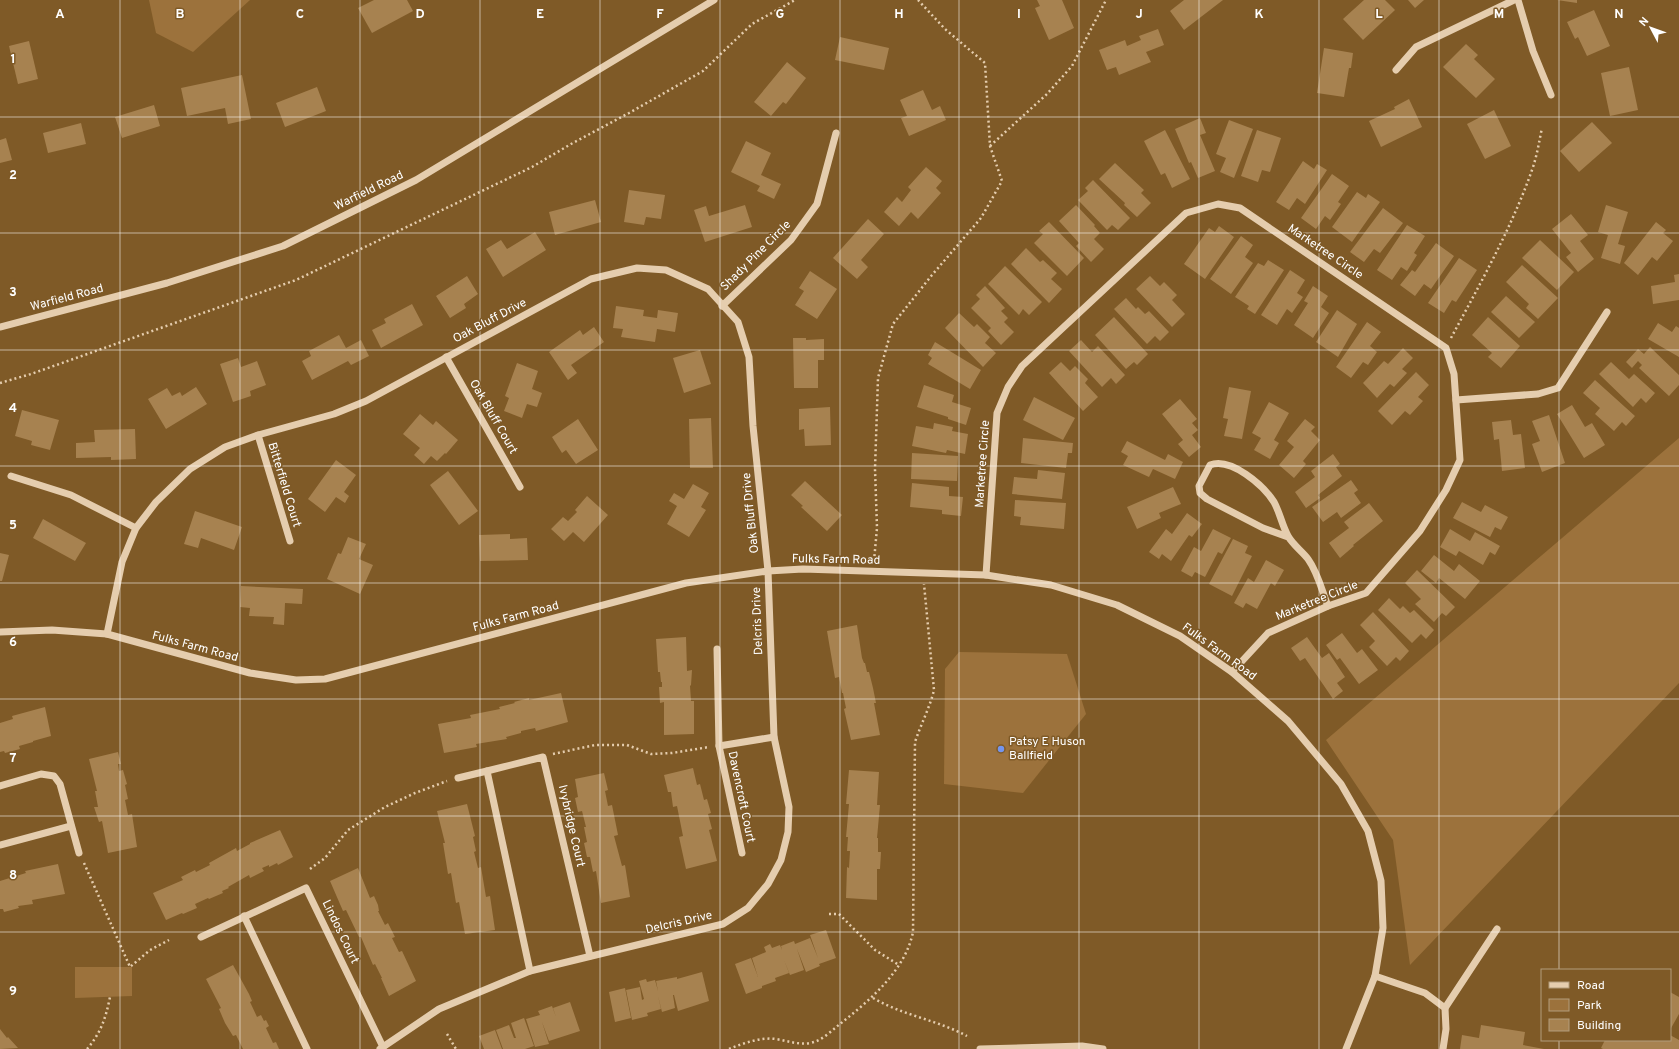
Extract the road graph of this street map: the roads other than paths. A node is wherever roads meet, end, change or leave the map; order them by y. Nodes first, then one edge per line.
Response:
1 (714, 0) edge
2 (1514, 0) edge
3 (1518, 0) edge
4 (1396, 70) dead end
5 (1551, 94) dead end
6 (836, 133) dead end
7 (722, 306) junction
8 (1607, 312) dead end
9 (0, 327) edge
10 (446, 357) junction
11 (1456, 400) junction
12 (258, 435) junction
13 (11, 476) dead end
14 (520, 487) dead end
15 (136, 528) junction
16 (1288, 537) junction
17 (290, 541) dead end
18 (768, 571) junction
19 (986, 575) junction
20 (1328, 606) junction
21 (0, 632) edge
22 (107, 634) junction
23 (717, 650) dead end
24 (1232, 672) junction
25 (774, 737) junction
26 (719, 746) junction
27 (487, 771) junction
28 (458, 778) road end
29 (0, 786) edge
30 (71, 826) junction
31 (0, 845) edge
32 (79, 853) road end
33 (742, 853) dead end
34 (244, 916) junction
35 (1497, 929) dead end
36 (201, 937) dead end
37 (590, 956) junction
38 (530, 971) junction
39 (1375, 976) junction
40 (1445, 1008) junction
41 (382, 1048) edge
42 (307, 1049) edge
43 (980, 1049) edge
44 (1102, 1049) edge
45 (1346, 1049) edge
46 (1443, 1049) edge

1 - 9 street, Warfield Road
2 - 4 street
3 - 5 street
6 - 7 street, Shady Pine Circle
7 - 10 street, Oak Bluff Drive
7 - 18 street, Oak Bluff Drive
8 - 11 street
10 - 12 street, Oak Bluff Drive
10 - 14 street, Oak Bluff Court
11 - 19 street, Marketree Circle
11 - 20 street, Marketree Circle
12 - 15 street, Oak Bluff Drive
12 - 17 street, Bitterfield Court
13 - 15 street
15 - 22 street, Oak Bluff Drive
16 - 16 street
16 - 20 street
18 - 19 street, Fulks Farm Road
18 - 22 street, Fulks Farm Road
18 - 25 street, Delcris Drive
19 - 24 street, Fulks Farm Road
20 - 24 street, Marketree Circle
21 - 22 street, Fulks Farm Road
23 - 26 street, Davencroft Court
24 - 39 street, Fulks Farm Road
25 - 26 street, Davencroft Court
25 - 37 street, Delcris Drive
26 - 33 street, Davencroft Court
27 - 28 street
27 - 37 street, Ivybridge Court
27 - 38 street
29 - 30 street
30 - 31 street
30 - 32 street
34 - 36 street, Lindos Court
34 - 41 street, Lindos Court
34 - 42 street
35 - 40 street
37 - 38 street, Delcris Drive
38 - 41 street, Delcris Drive
39 - 40 street
39 - 45 street, Fulks Farm Road
40 - 46 street
43 - 44 street

